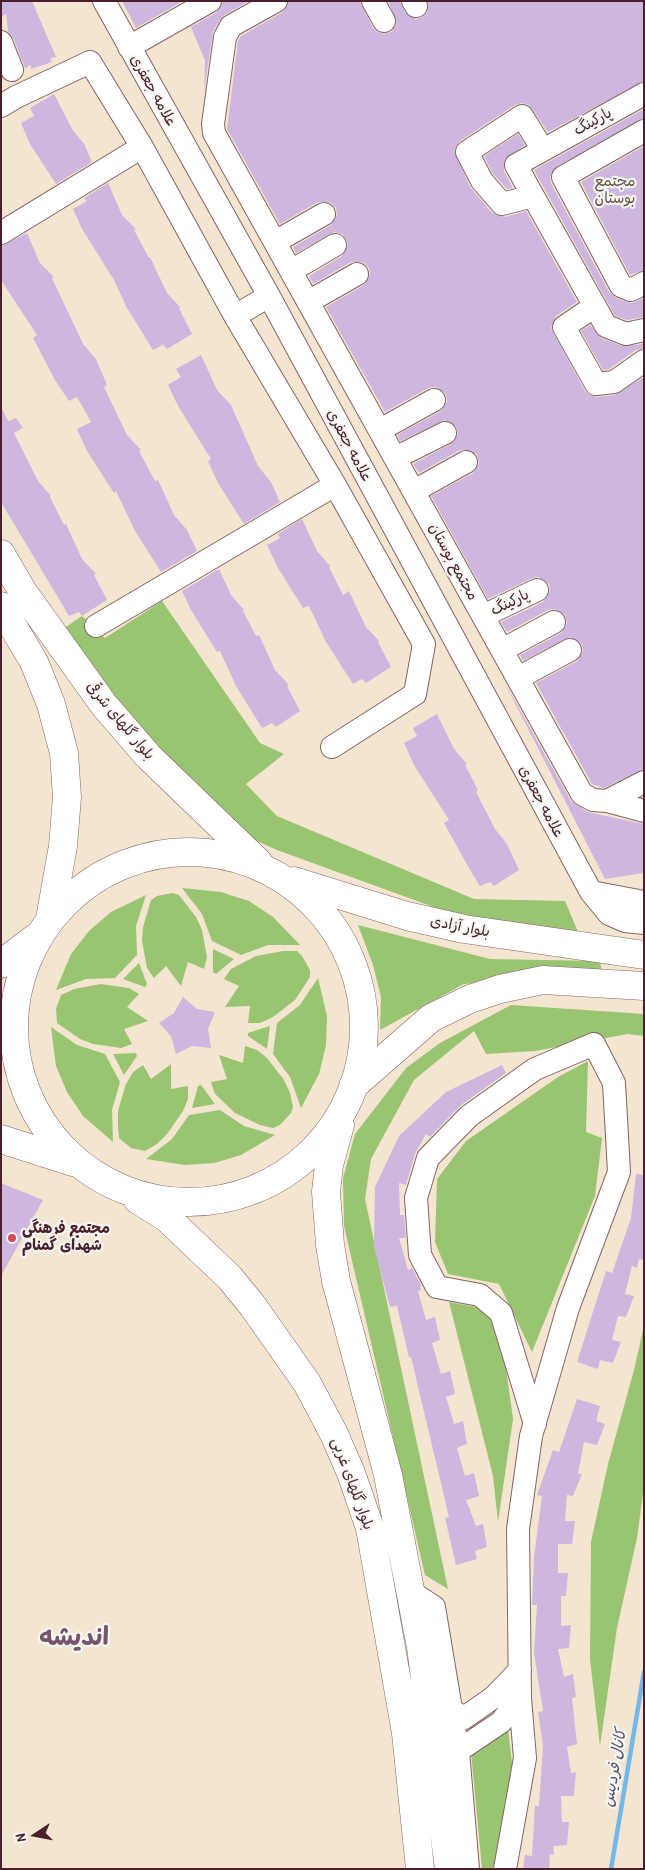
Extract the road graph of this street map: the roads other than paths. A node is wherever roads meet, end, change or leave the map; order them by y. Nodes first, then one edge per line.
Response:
1 (104, 1) edge
2 (210, 1) edge
3 (276, 1) edge
4 (373, 1) edge
5 (384, 21) dead end
6 (1, 42) edge
7 (129, 47) junction
8 (12, 70) dead end
9 (644, 94) edge
10 (1, 106) edge
11 (644, 131) edge
12 (142, 146) junction
13 (543, 150) junction
14 (533, 196) junction
15 (324, 214) dead end
16 (1, 233) edge
17 (275, 242) junction
18 (335, 245) dead end
19 (291, 271) junction
20 (357, 274) dead end
21 (644, 283) edge
22 (269, 296) junction
23 (308, 302) junction
24 (595, 306) junction
25 (234, 316) junction
26 (644, 330) edge
27 (644, 361) edge
28 (434, 400) dead end
29 (380, 430) junction
30 (445, 433) dead end
31 (395, 458) junction
32 (466, 462) dead end
33 (335, 485) junction
34 (414, 491) junction
35 (1, 554) edge
36 (537, 590) dead end
37 (1, 606) edge
38 (484, 616) junction
39 (554, 622) dead end
40 (96, 626) dead end
41 (502, 650) junction
42 (570, 650) dead end
43 (518, 678) junction
44 (332, 747) dead end
45 (644, 782) edge
46 (607, 801) junction
47 (644, 810) edge
48 (272, 873) junction
49 (591, 892) junction
50 (644, 902) edge
51 (644, 923) edge
52 (45, 927) junction
53 (644, 955) edge
54 (1, 964) edge
55 (644, 986) edge
56 (350, 1094) junction
57 (1, 1139) edge
58 (82, 1165) junction
59 (113, 1185) junction
60 (535, 1424) junction
61 (411, 1592) junction
62 (520, 1670) junction
63 (520, 1698) junction
64 (450, 1709) junction
65 (458, 1750) junction
66 (420, 1869) edge
67 (449, 1869) edge
68 (468, 1869) edge
69 (505, 1869) edge

1 - 7 street, علامه جعفری
2 - 7 street
3 - 17 street, مجتمع بوستان
4 - 5 street
6 - 8 street
7 - 22 street, علامه جعفری
9 - 13 street, پارکینگ
10 - 12 street
11 - 21 street
12 - 16 street
12 - 25 street
13 - 14 street, پارکینگ
13 - 14 street
14 - 24 street
15 - 17 street
17 - 19 street, مجتمع بوستان
18 - 19 street
19 - 23 street, مجتمع بوستان
20 - 23 street
22 - 25 street
22 - 49 street, علامه جعفری
23 - 29 street, مجتمع بوستان
24 - 26 street
24 - 27 street
25 - 33 street
28 - 29 street
29 - 31 street, مجتمع بوستان
30 - 31 street
31 - 34 street, مجتمع بوستان
32 - 34 street
33 - 40 street
33 - 44 street
34 - 38 street, مجتمع بوستان
35 - 48 main road, بلوار گلهای شرقی
36 - 38 street, پارکینگ
37 - 52 main road
38 - 41 street, مجتمع بوستان
39 - 41 street
41 - 43 street, مجتمع بوستان
42 - 43 street
43 - 46 street, مجتمع بوستان
45 - 46 street
46 - 47 street, مجتمع بوستان
48 - 52 main road, بلوار آزادی
48 - 53 main road, بلوار آزادی
48 - 56 main road, بلوار گلهای غربی
49 - 50 street
49 - 51 street, علامه جعفری
52 - 54 main road
52 - 58 main road
55 - 56 main road
56 - 59 main road
56 - 61 main road, بلوار گلهای غربی
57 - 58 main road
58 - 59 main road
59 - 66 main road, بلوار گلهای غربی
60 - 60 street
60 - 62 street
61 - 64 street
61 - 67 main road, بلوار گلهای غربی
62 - 63 street
62 - 64 street
63 - 65 street
63 - 69 street
64 - 65 street
65 - 68 street

